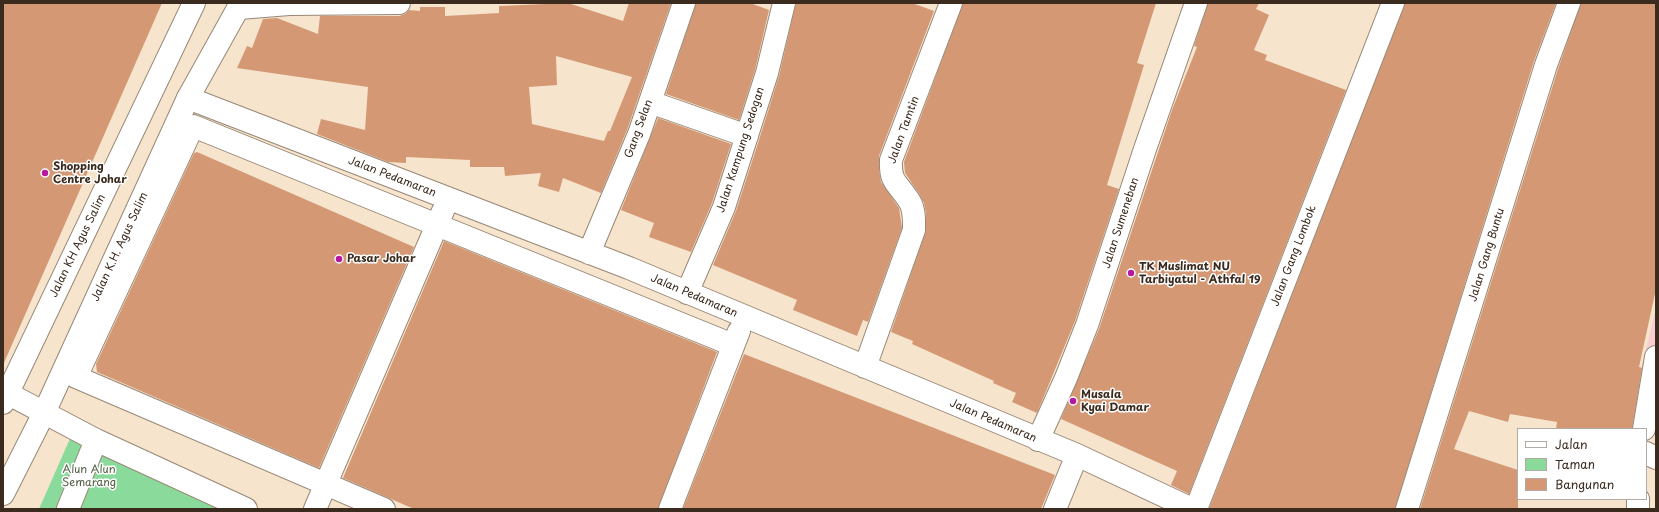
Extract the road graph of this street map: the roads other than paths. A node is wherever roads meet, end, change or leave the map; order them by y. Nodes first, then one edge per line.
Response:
1 (194, 3) edge
2 (400, 3) edge
3 (684, 3) edge
4 (784, 3) edge
5 (1196, 3) edge
6 (1393, 3) edge
7 (1569, 3) edge
8 (945, 5) edge
9 (240, 6) edge
10 (188, 98) junction
11 (650, 102) junction
12 (747, 136) junction
13 (448, 199) junction
14 (437, 225) junction
15 (589, 253) junction
16 (687, 293) junction
17 (744, 316) junction
18 (733, 345) junction
19 (1656, 357) edge
20 (865, 367) junction
21 (5, 396) edge
22 (44, 413) junction
23 (1644, 428) edge
24 (96, 440) junction
25 (1038, 440) junction
26 (1647, 454) edge
27 (1077, 455) junction
28 (1656, 458) edge
29 (326, 484) junction
30 (3, 494) edge
31 (68, 509) edge
32 (246, 509) edge
33 (315, 509) edge
34 (384, 509) edge
35 (670, 509) edge
36 (1055, 509) edge
37 (1192, 509) edge
38 (1196, 509) edge
39 (1407, 509) edge

1 - 21 street, Jalan KH Agus Salim
2 - 9 street
3 - 11 street, Gang Selan
4 - 12 street, Jalan Kampung Sedogan
5 - 25 street, Jalan Sumeneban
6 - 38 street, Jalan Gang Lombok
7 - 39 street, Jalan Gang Buntu
8 - 20 street, Jalan Tamtin
9 - 10 street, Jalan K.H. Agus Salim
10 - 13 street, Jalan Pedamaran
10 - 22 street, Jalan K.H. Agus Salim
11 - 12 street
11 - 15 street, Gang Selan
12 - 16 street, Jalan Kampung Sedogan
13 - 14 street
13 - 15 street, Jalan Pedamaran
14 - 18 street
14 - 29 street
14 - 29 street
15 - 16 street, Jalan Pedamaran
16 - 17 street, Jalan Pedamaran
17 - 18 street
17 - 20 street, Jalan Pedamaran
18 - 35 street
19 - 23 street
20 - 25 street, Jalan Pedamaran
21 - 22 street
22 - 24 street
22 - 30 street, Jalan K.H. Agus Salim
24 - 31 street
24 - 32 street
25 - 27 street, Jalan Pedamaran
26 - 28 street
27 - 36 street
27 - 37 street, Jalan Pedamaran
29 - 33 street
29 - 34 street

